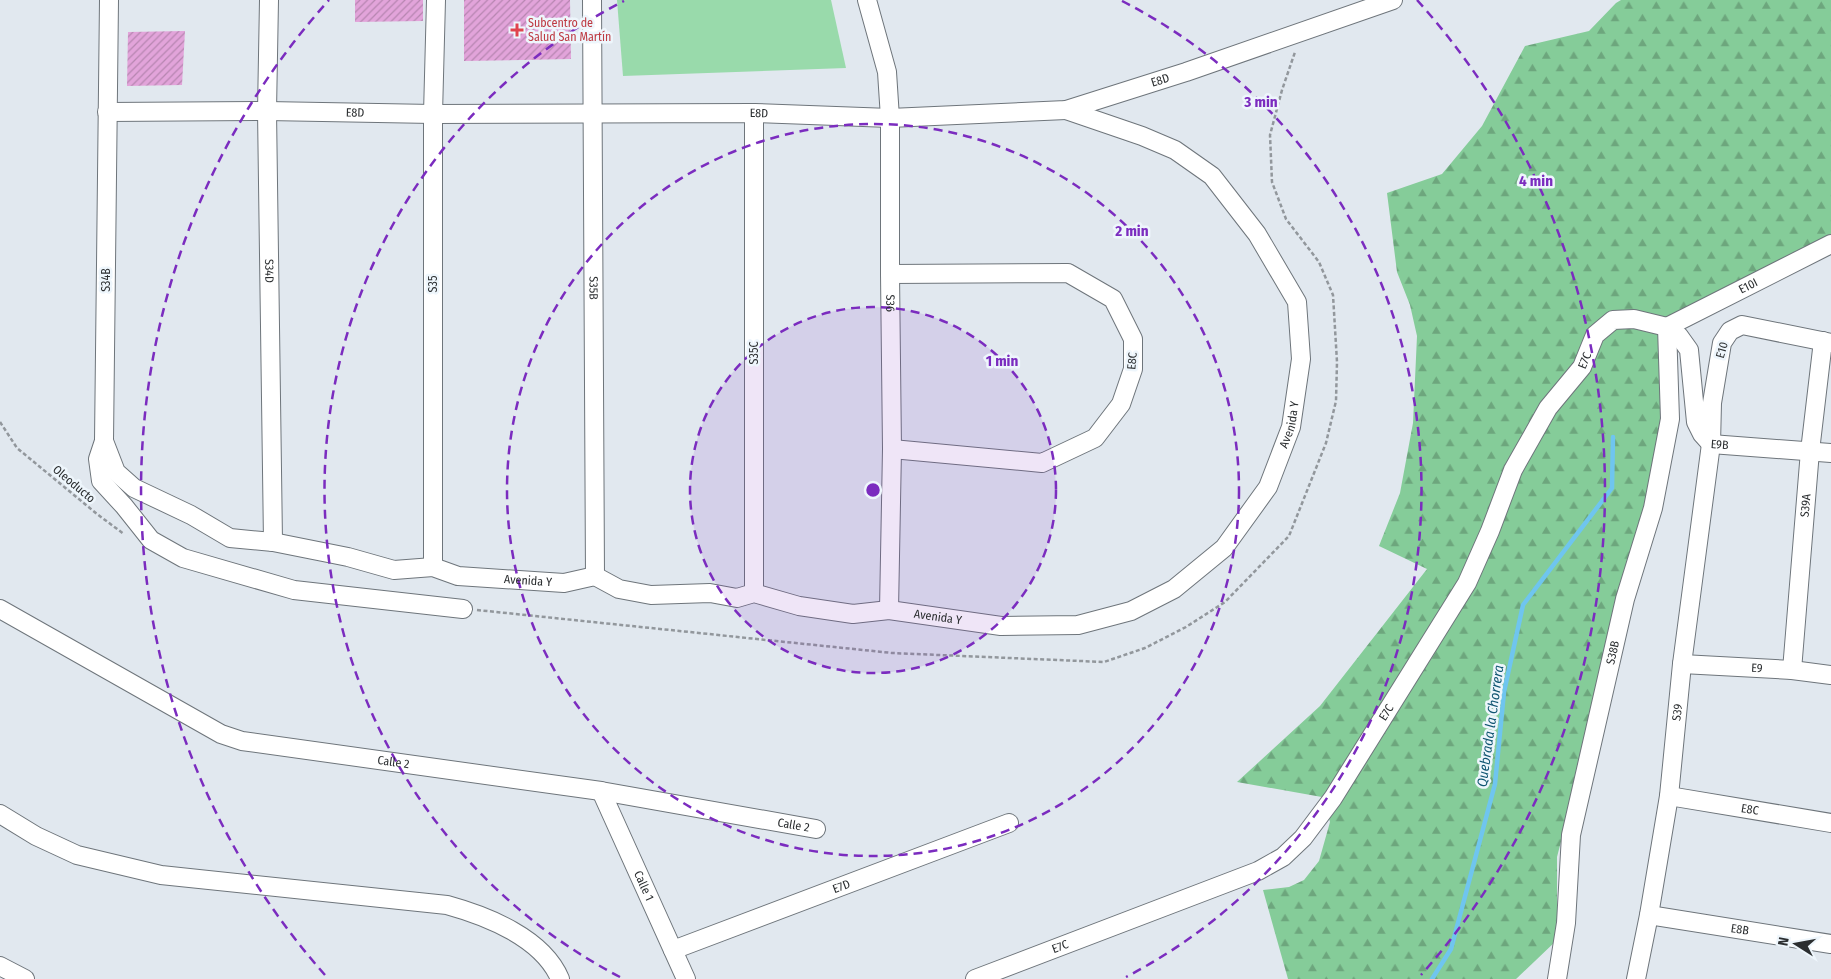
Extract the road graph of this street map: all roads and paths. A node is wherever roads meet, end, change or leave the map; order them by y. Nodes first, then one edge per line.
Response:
1 (109, 0) edge
2 (269, 0) edge
3 (436, 0) edge
4 (592, 0) edge
5 (1393, 0) edge
6 (870, 1) edge
7 (1302, 33) junction
8 (1066, 110) junction
9 (268, 111) junction
10 (107, 112) junction
11 (592, 113) junction
12 (754, 113) junction
13 (433, 114) junction
14 (890, 118) junction
15 (1831, 244) edge
16 (890, 274) junction
17 (1667, 327) junction
18 (1827, 342) edge
19 (0, 422) edge
20 (104, 441) junction
21 (1711, 444) junction
22 (892, 449) junction
23 (1810, 451) junction
24 (1831, 452) edge
25 (126, 536) dead end
26 (273, 542) junction
27 (433, 567) junction
28 (595, 576) junction
29 (754, 593) junction
30 (0, 609) edge
31 (463, 609) joint
32 (889, 610) junction
33 (1682, 664) junction
34 (1792, 670) junction
35 (1831, 675) edge
36 (600, 791) junction
37 (1669, 796) junction
38 (0, 814) edge
39 (1831, 822) edge
40 (1009, 823) dead end
41 (816, 829) dead end
42 (1649, 915) junction
43 (1831, 944) edge
44 (673, 950) junction
45 (0, 966) edge
46 (553, 976) edge
47 (25, 979) edge
48 (686, 979) edge
49 (975, 979) edge
50 (1557, 979) edge
51 (1636, 979) edge

1 - 10 street, S34B
2 - 9 street, S34D
3 - 13 street, S35
4 - 11 street, S35B
5 - 7 street, E8D
6 - 14 street, S36
7 - 8 street, E8D
7 - 31 path
8 - 14 street, E8D
8 - 32 street, Avenida Y
9 - 10 street, E8D
9 - 13 street, E8D
9 - 26 street, S34D
10 - 20 street, S34B
11 - 12 street, E8D
11 - 13 street, E8D
11 - 28 street, S35B
12 - 14 street, E8D
12 - 29 street, S35C
13 - 27 street, S35
14 - 16 street, S36
15 - 17 street, E10I
16 - 22 street, S36
16 - 22 street, E8C
17 - 21 street, E9B
17 - 49 street, E7C
17 - 50 street, S38B
18 - 21 street, E10
18 - 23 street, S39A
19 - 25 path, Oleoducto
20 - 26 street, Avenida Y
20 - 31 street, S34B
21 - 23 street, E9B
21 - 33 street, S39
22 - 32 street, S36
23 - 24 street, E9B
23 - 34 street, S39A
26 - 27 street, Avenida Y
27 - 28 street, Avenida Y
28 - 29 street, Avenida Y
29 - 32 street, Avenida Y
30 - 36 street, Calle 2
33 - 34 street, E9
33 - 37 street, S39
34 - 35 street, E9
36 - 41 street, Calle 2
36 - 44 street, Calle 1
37 - 39 street, E8C
37 - 42 street, S39
38 - 46 street
40 - 44 street, E7D
42 - 43 street, E8B
42 - 51 street, S39
44 - 48 street, Calle 1
45 - 47 street

